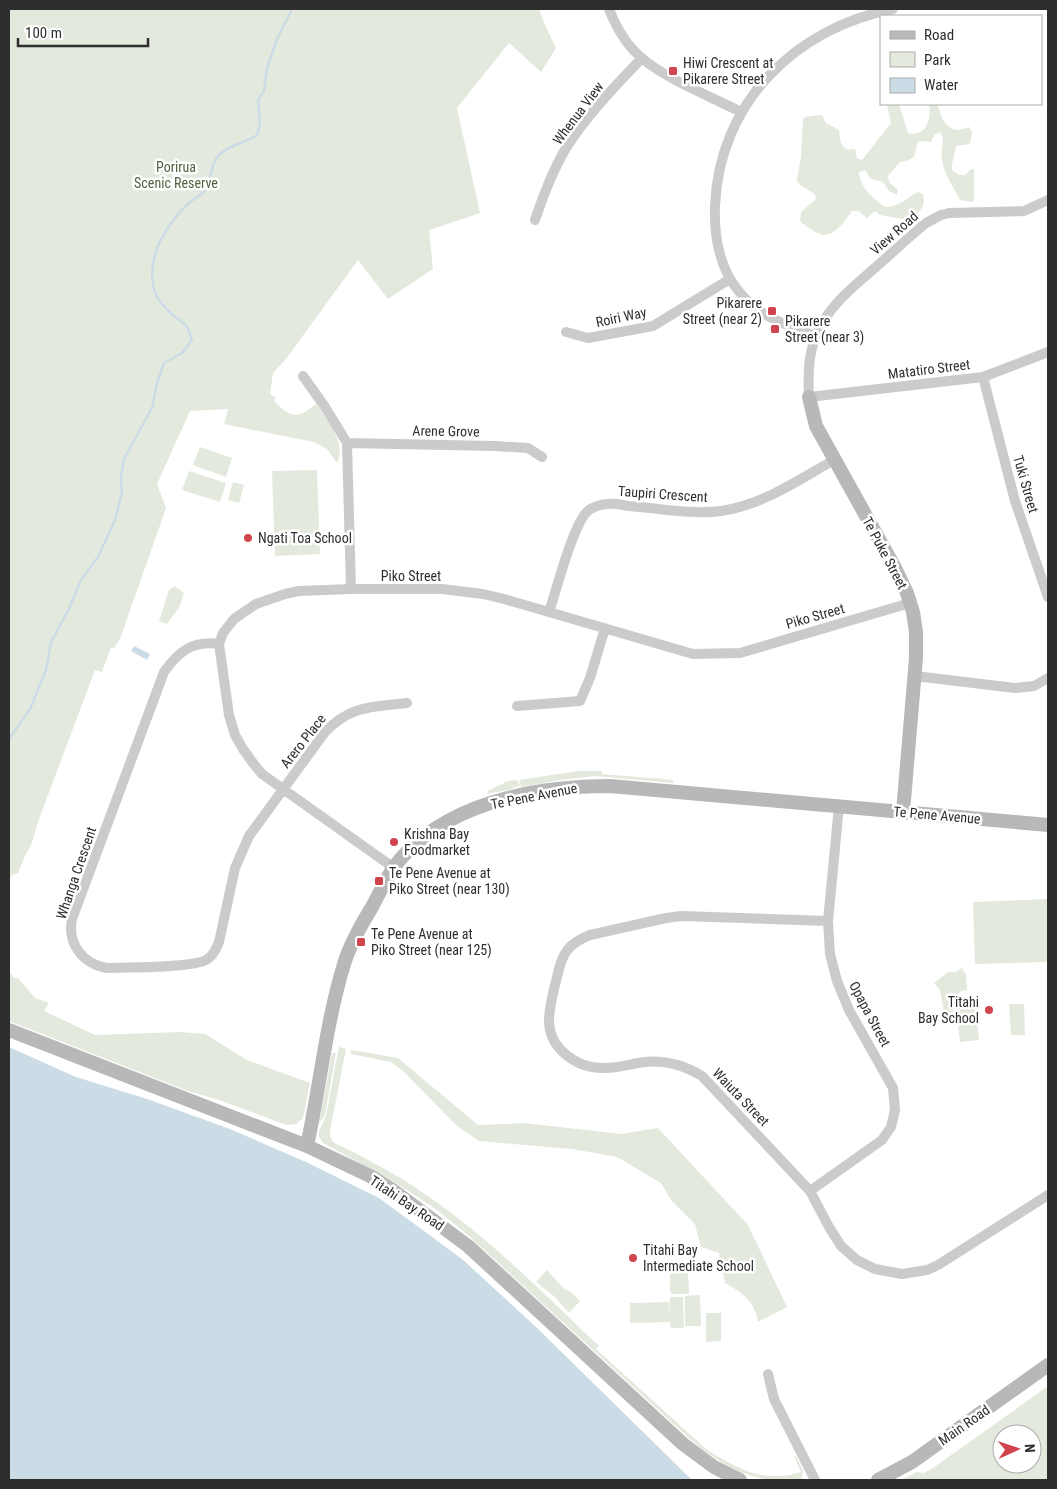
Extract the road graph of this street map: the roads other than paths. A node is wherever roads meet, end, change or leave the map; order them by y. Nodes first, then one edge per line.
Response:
1 (609, 9) edge
2 (893, 9) edge
3 (642, 58) junction
4 (742, 112) junction
5 (1048, 200) edge
6 (535, 220) dead end
7 (730, 279) junction
8 (566, 332) dead end
9 (816, 336) junction
10 (1048, 352) edge
11 (303, 376) dead end
12 (983, 377) junction
13 (809, 397) junction
14 (347, 443) junction
15 (542, 457) dead end
16 (834, 460) junction
17 (351, 590) junction
18 (1048, 597) edge
19 (910, 603) junction
20 (549, 612) junction
21 (605, 628) junction
22 (219, 644) junction
23 (915, 676) junction
24 (1048, 678) edge
25 (407, 703) dead end
26 (517, 706) dead end
27 (283, 789) junction
28 (839, 806) junction
29 (903, 812) junction
30 (1048, 825) edge
31 (394, 868) junction
32 (828, 921) junction
33 (9, 1030) edge
34 (307, 1146) junction
35 (810, 1191) junction
36 (1048, 1195) edge
37 (1048, 1365) edge
38 (768, 1374) dead end
39 (740, 1480) edge
40 (815, 1480) edge
41 (878, 1480) edge

1 - 3 street
2 - 4 street
3 - 4 street
3 - 6 street, Whenua View
4 - 7 street
5 - 9 street, View Road
7 - 8 street, Roiri Way
7 - 9 street
9 - 13 street, Te Puke Street
10 - 12 street, Matatiro Street
11 - 14 street
12 - 13 street, Matatiro Street
12 - 18 street, Tuki Street
13 - 16 street, Te Puke Street
14 - 15 street, Arene Grove
14 - 17 street
16 - 19 street, Te Puke Street
16 - 20 street, Taupiri Crescent
17 - 20 street, Piko Street
17 - 22 street, Piko Street
19 - 21 street, Piko Street
19 - 23 street, Te Puke Street
20 - 21 street, Piko Street
21 - 26 street
22 - 27 street
22 - 27 street, Whanga Crescent
23 - 24 street
23 - 29 street, Te Puke Street
25 - 27 street, Arero Place
27 - 31 street
28 - 29 street, Te Pene Avenue
28 - 31 street, Te Pene Avenue
28 - 32 street, Opapa Street
29 - 30 street, Te Pene Avenue
31 - 34 street, Te Pene Avenue
32 - 35 street, Opapa Street
32 - 35 street, Waiuta Street
33 - 34 street, Titahi Bay Road
34 - 39 street, Titahi Bay Road
35 - 36 street, Waiuta Street
37 - 41 street, Main Road
38 - 40 street

